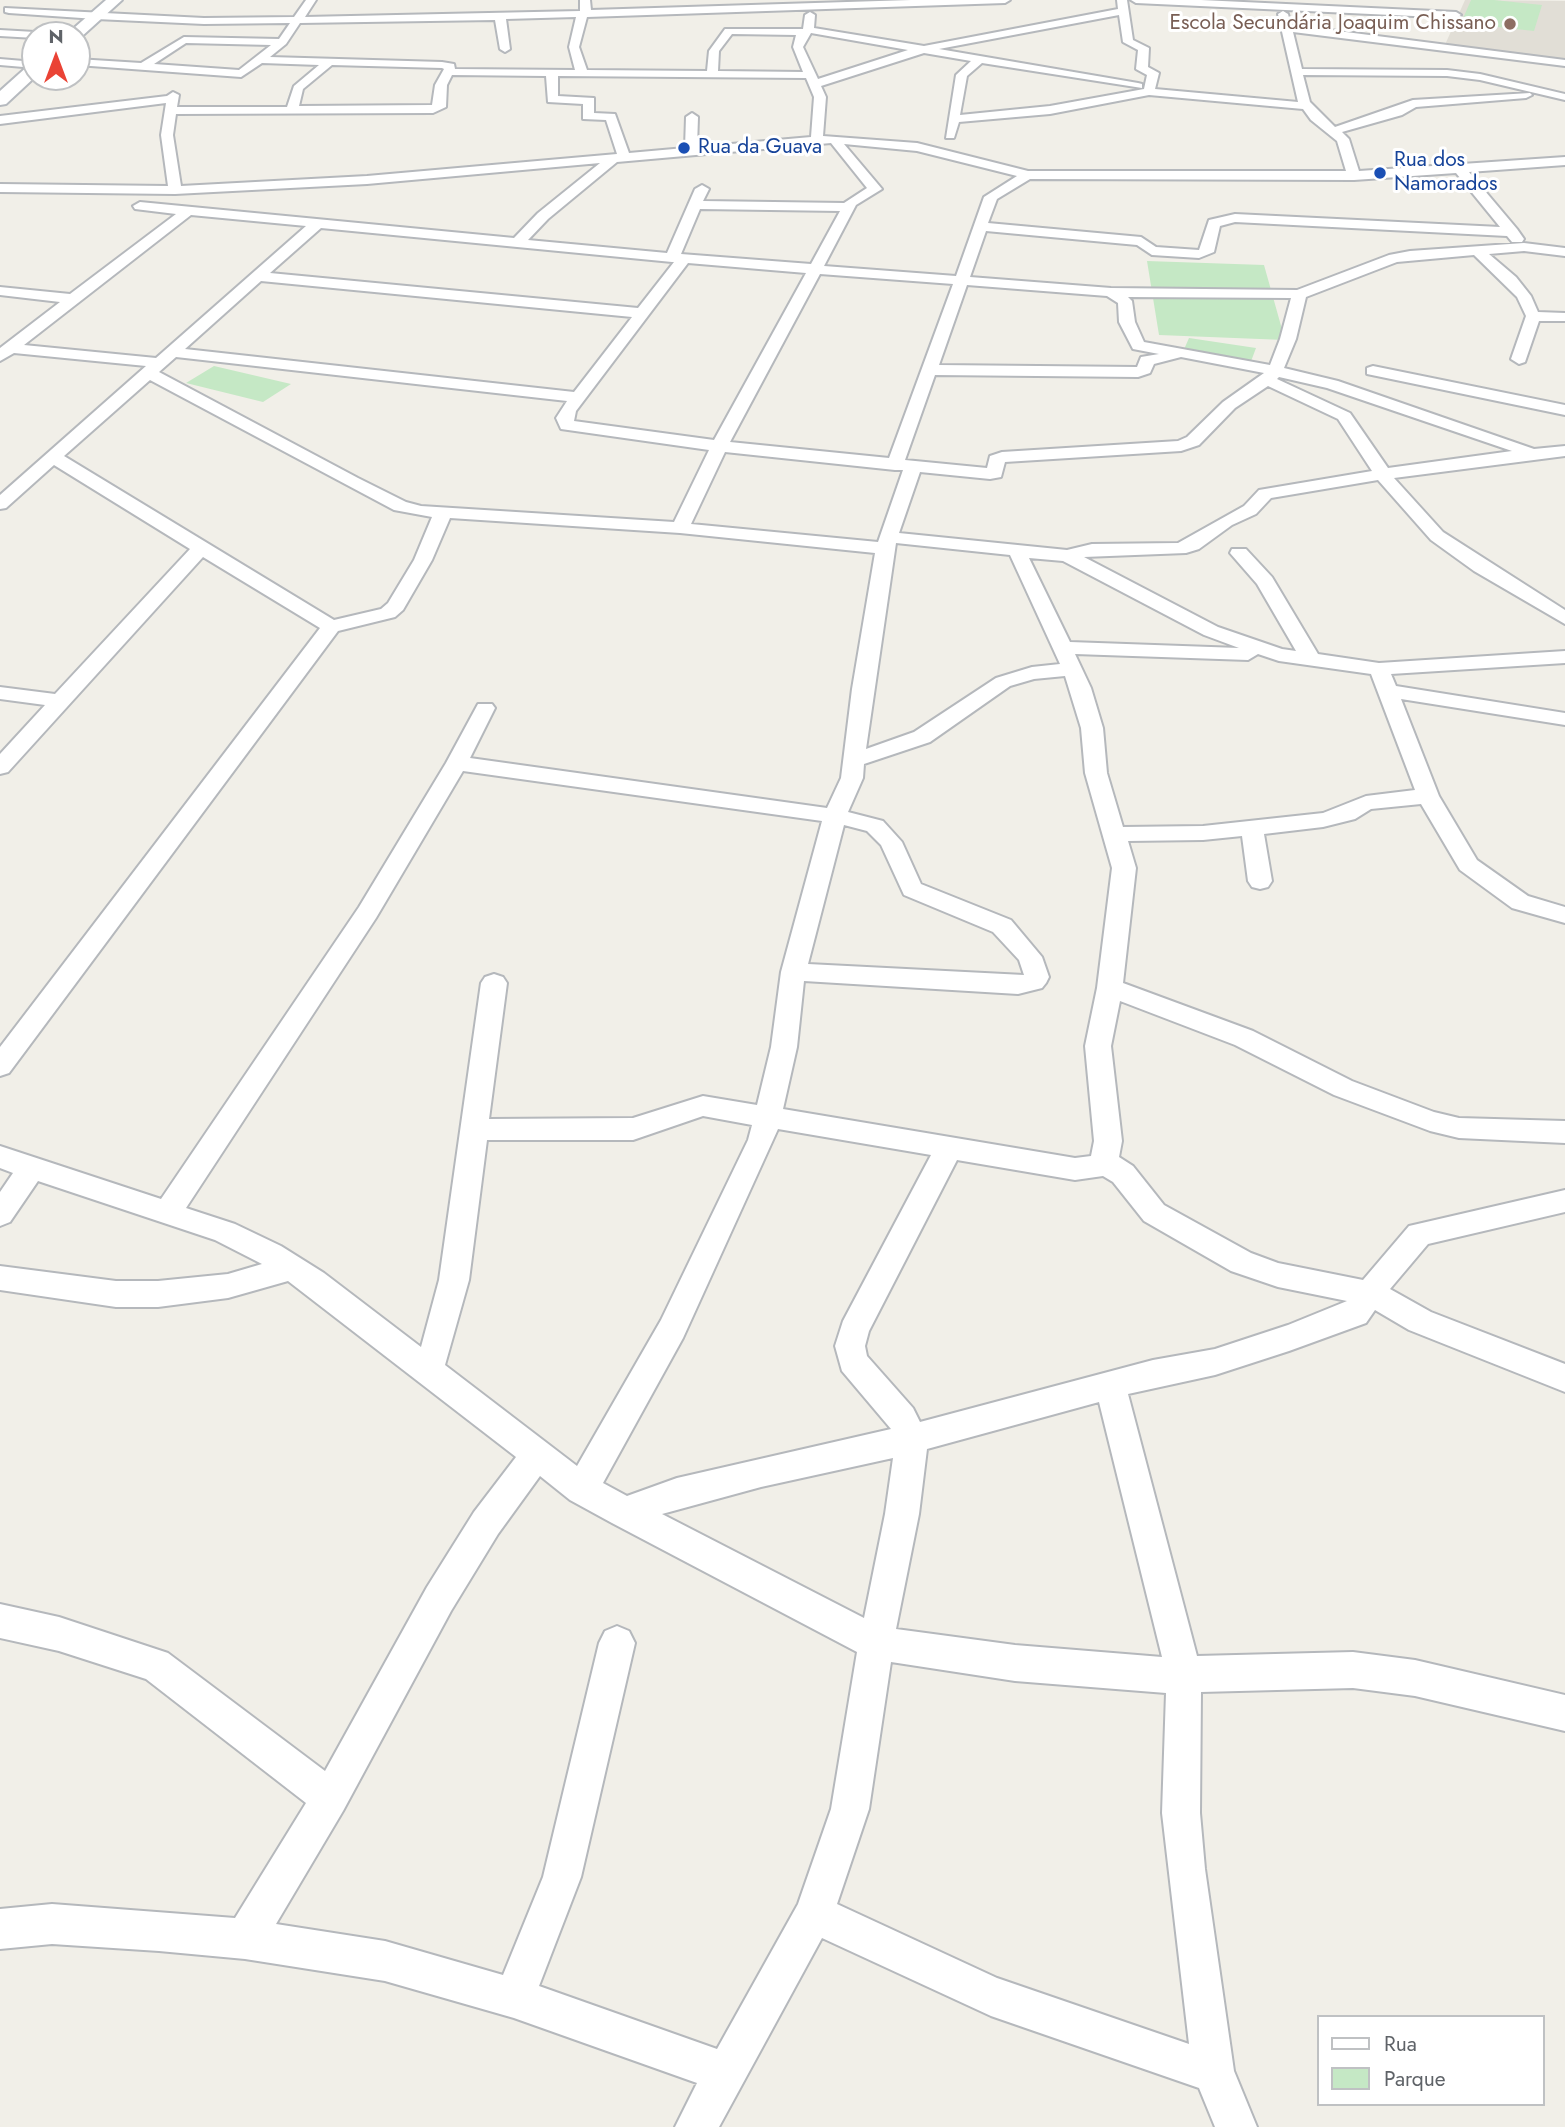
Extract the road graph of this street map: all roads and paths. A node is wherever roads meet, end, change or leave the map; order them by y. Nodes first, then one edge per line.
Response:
1 (311, 0) edge
2 (584, 0) edge
3 (650, 0) edge
4 (1005, 0) edge
5 (1136, 0) edge
6 (1405, 0) edge
7 (1459, 0) edge
8 (1199, 1) edge
9 (1321, 4) edge
10 (684, 5) edge
11 (806, 5) edge
12 (1122, 5) edge
13 (1280, 6) junction
14 (102, 7) edge
15 (9, 10) dead end
16 (646, 12) junction
17 (1403, 12) junction
18 (582, 15) junction
19 (502, 16) junction
20 (299, 18) junction
21 (404, 19) junction
22 (88, 21) edge
23 (1288, 29) junction
24 (807, 31) junction
25 (1449, 32) junction
26 (0, 33) edge
27 (934, 33) dead end
28 (21, 34) edge
29 (384, 35) dead end
30 (282, 42) junction
31 (926, 49) junction
32 (505, 50) dead end
33 (260, 60) junction
34 (978, 61) junction
35 (0, 62) edge
36 (91, 63) edge
37 (1565, 63) edge
38 (21, 64) edge
39 (327, 64) junction
40 (585, 65) junction
41 (141, 68) junction
42 (184, 72) junction
43 (448, 72) junction
44 (1297, 72) junction
45 (552, 73) junction
46 (712, 75) junction
47 (21, 80) edge
48 (812, 80) junction
49 (1151, 90) junction
50 (1543, 91) junction
51 (1565, 97) edge
52 (0, 100) edge
53 (170, 105) junction
54 (1306, 106) junction
55 (292, 109) junction
56 (692, 117) dead end
57 (955, 119) junction
58 (0, 120) edge
59 (1334, 131) junction
60 (834, 139) junction
61 (817, 140) junction
62 (691, 150) junction
63 (940, 152) junction
64 (619, 158) junction
65 (1565, 161) edge
66 (1460, 170) junction
67 (1028, 175) junction
68 (1354, 176) junction
69 (0, 188) edge
70 (703, 188) dead end
71 (175, 190) junction
72 (67, 191) junction
73 (694, 205) junction
74 (848, 207) junction
75 (189, 210) junction
76 (319, 222) junction
77 (982, 227) junction
78 (1512, 232) junction
79 (519, 240) junction
80 (1524, 247) junction
81 (1478, 251) junction
82 (1565, 252) edge
83 (678, 258) junction
84 (817, 268) junction
85 (257, 276) junction
86 (962, 281) junction
87 (0, 291) edge
88 (1111, 292) junction
89 (1299, 294) junction
90 (72, 299) junction
91 (639, 313) junction
92 (1533, 316) junction
93 (1565, 317) edge
94 (6, 352) edge
95 (1220, 359) junction
96 (1519, 359) dead end
97 (162, 363) junction
98 (929, 370) junction
99 (1373, 371) dead end
100 (1271, 375) junction
101 (578, 397) junction
102 (1565, 410) edge
103 (719, 446) junction
104 (1565, 451) edge
105 (1535, 454) junction
106 (55, 458) junction
107 (904, 466) junction
108 (1382, 474) junction
109 (2, 499) edge
110 (443, 513) junction
111 (680, 528) junction
112 (887, 542) junction
113 (1016, 549) junction
114 (200, 550) junction
115 (1239, 552) dead end
116 (1067, 556) junction
117 (1565, 618) edge
118 (331, 627) junction
119 (1065, 648) junction
120 (1279, 655) junction
121 (1565, 657) edge
122 (1311, 660) junction
123 (1074, 669) junction
124 (1379, 669) junction
125 (1387, 691) junction
126 (0, 693) edge
127 (59, 701) junction
128 (485, 708) dead end
129 (1565, 719) edge
130 (853, 761) junction
131 (457, 763) junction
132 (0, 767) edge
133 (1428, 796) junction
134 (835, 816) junction
135 (1252, 828) junction
136 (1114, 834) junction
137 (1260, 881) dead end
138 (1565, 915) edge
139 (793, 972) junction
140 (494, 983) dead end
141 (1110, 988) junction
142 (0, 1066) edge
143 (768, 1117) junction
144 (475, 1130) junction
145 (1565, 1132) edge
146 (949, 1148) junction
147 (0, 1157) edge
148 (1104, 1162) junction
149 (32, 1168) junction
150 (1565, 1201) edge
151 (168, 1212) junction
152 (0, 1214) edge
153 (291, 1268) junction
154 (0, 1278) edge
155 (1372, 1294) junction
156 (428, 1370) junction
157 (1565, 1378) edge
158 (1110, 1385) junction
159 (912, 1439) junction
160 (537, 1455) junction
161 (582, 1489) junction
162 (624, 1512) junction
163 (0, 1621) edge
164 (617, 1643) dead end
165 (876, 1643) junction
166 (1184, 1674) junction
167 (1565, 1713) edge
168 (330, 1798) junction
169 (814, 1914) junction
170 (0, 1929) edge
171 (245, 1939) junction
172 (514, 1998) junction
173 (1213, 2072) junction
174 (726, 2073) junction
175 (696, 2127) edge
176 (1236, 2127) edge

1 - 20 street
2 - 18 street
3 - 16 street
4 - 11 street
5 - 8 street
6 - 17 street
7 - 25 street
8 - 13 street
9 - 13 street
9 - 17 street
10 - 11 street
10 - 16 street
11 - 24 street
12 - 31 street
12 - 49 street
13 - 23 street
14 - 15 street
14 - 20 street
14 - 22 main road
16 - 18 street
17 - 25 street
18 - 19 street
18 - 40 street
19 - 21 street
19 - 32 street
20 - 21 street
20 - 30 street
21 - 29 street
23 - 25 street
23 - 44 street
24 - 31 street
24 - 46 street
24 - 48 street
25 - 37 street
26 - 28 street
27 - 31 street
30 - 33 street
30 - 41 street
31 - 34 street
31 - 48 street
33 - 39 street
33 - 42 street
34 - 49 street
34 - 57 street
35 - 38 street
36 - 41 street
39 - 43 street
39 - 55 street
40 - 45 street
40 - 46 street
41 - 42 street
42 - 53 street
43 - 45 street
43 - 55 street
44 - 50 street
44 - 54 street
45 - 64 street
46 - 48 street
47 - 52 main road
48 - 61 street
49 - 54 street
49 - 57 street
50 - 51 street
50 - 59 street
53 - 55 street
53 - 58 street
53 - 71 street
54 - 59 street
56 - 62 street
57 - 63 street
59 - 68 street
60 - 61 street
60 - 63 street
60 - 74 street
61 - 62 street
62 - 64 street
63 - 67 street
64 - 71 street
64 - 79 street
65 - 66 street
66 - 68 street
66 - 78 street
67 - 68 street
67 - 77 street
69 - 72 street
70 - 73 street
71 - 72 street
72 - 75 street
73 - 74 street
73 - 83 street
74 - 84 street
75 - 76 street
75 - 90 street
76 - 79 street
76 - 85 street
77 - 78 street
77 - 86 street
78 - 80 street
79 - 83 street
80 - 81 street
80 - 82 street
81 - 89 street
81 - 92 street
83 - 84 street
83 - 91 street
84 - 86 street
84 - 103 street
85 - 91 street
85 - 97 street
86 - 88 street
86 - 98 street
87 - 90 street
88 - 89 street
88 - 95 street
89 - 100 street
90 - 94 street
91 - 101 street
92 - 93 street
92 - 96 street
94 - 97 street
95 - 98 street
95 - 100 street
97 - 101 street
97 - 106 street
97 - 110 street
98 - 107 street
99 - 102 street
100 - 105 street
100 - 107 street
100 - 108 street
101 - 103 street
103 - 107 street
103 - 111 street
104 - 105 street
105 - 108 street
106 - 109 street
106 - 114 street
107 - 112 street
108 - 116 street
108 - 117 street
110 - 111 street
110 - 118 street
111 - 112 street
112 - 113 street
112 - 130 street
113 - 116 street
113 - 119 street
114 - 118 street
114 - 127 street
115 - 122 street
116 - 120 street
118 - 142 street
119 - 120 street
119 - 123 street
120 - 122 street
121 - 124 street
122 - 124 street
123 - 130 street
123 - 136 street
124 - 125 street
125 - 129 street
125 - 133 street
126 - 127 street
127 - 132 street
128 - 131 street
130 - 134 street
131 - 134 street
131 - 151 street
133 - 135 street
133 - 138 street
134 - 139 street
134 - 139 street
135 - 136 street
135 - 137 street
136 - 141 street
139 - 143 street
140 - 144 street
141 - 145 street
141 - 148 street
143 - 144 street
143 - 146 street
143 - 161 street
144 - 156 street
146 - 148 street
146 - 159 street
147 - 149 street
148 - 155 street
149 - 151 street
149 - 152 street
150 - 155 street
151 - 153 street
153 - 154 street
153 - 156 street
155 - 157 street
155 - 158 street
156 - 160 street
158 - 159 street
158 - 166 street
159 - 162 street
159 - 165 street
160 - 161 street
160 - 168 street
161 - 162 street
162 - 165 street
163 - 168 street
164 - 172 street
165 - 166 street
165 - 169 street
166 - 167 street
166 - 173 street
168 - 171 street
169 - 173 street
169 - 174 street
170 - 171 street
171 - 172 street
172 - 174 street
173 - 176 street
174 - 175 street

